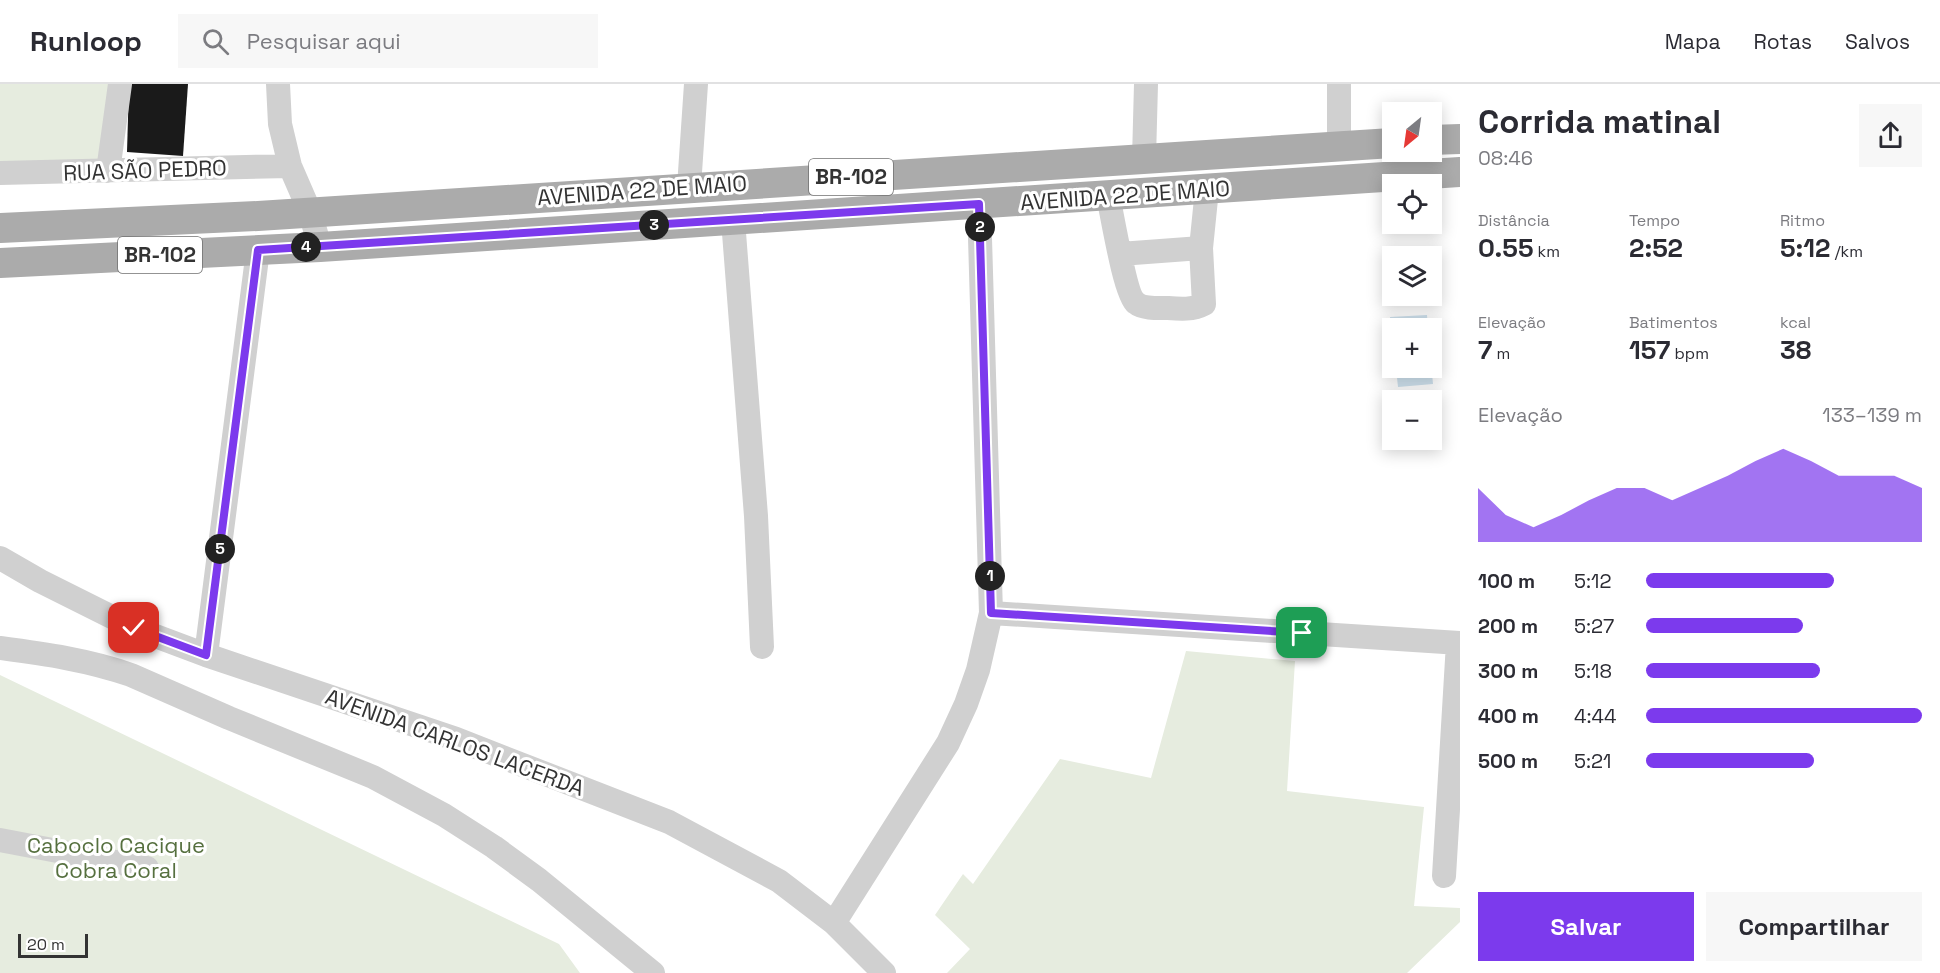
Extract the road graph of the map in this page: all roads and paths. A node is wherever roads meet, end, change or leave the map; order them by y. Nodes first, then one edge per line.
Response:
1 (120, 84) edge
2 (278, 84) edge
3 (696, 84) edge
4 (1146, 84) edge
5 (1340, 84) edge
6 (1460, 139) edge
7 (1442, 140) edge
8 (1382, 143) edge
9 (1339, 146) junction
10 (1144, 159) junction
11 (290, 166) junction
12 (108, 171) junction
13 (1460, 172) edge
14 (0, 173) edge
15 (689, 187) junction
16 (1207, 189) junction
17 (1108, 196) junction
18 (979, 204) junction
19 (310, 212) junction
20 (733, 220) junction
21 (0, 228) edge
22 (320, 247) junction
23 (1201, 248) junction
24 (258, 250) junction
25 (1120, 254) junction
26 (0, 263) edge
27 (0, 558) edge
28 (991, 613) junction
29 (1459, 643) edge
30 (762, 647) dead end
31 (0, 648) edge
32 (206, 655) junction
33 (0, 840) edge
34 (147, 868) dead end
35 (1444, 876) dead end
36 (834, 923) junction
37 (653, 973) edge
38 (884, 973) edge

1 - 12 street
2 - 11 street
3 - 15 street
4 - 10 street
5 - 9 street
6 - 7 main road
8 - 9 main road, AVENIDA 22 DE MAIO / BR-102
9 - 10 main road, AVENIDA 22 DE MAIO / BR-102
10 - 15 main road, AVENIDA 22 DE MAIO / BR-102
11 - 12 street, RUA SÃO PEDRO
11 - 19 street
12 - 14 street, RUA SÃO PEDRO
13 - 16 main road, AVENIDA 22 DE MAIO / BR-102
15 - 19 main road, AVENIDA 22 DE MAIO / BR-102
16 - 17 main road, AVENIDA 22 DE MAIO / BR-102
16 - 23 street
17 - 18 main road, AVENIDA 22 DE MAIO / BR-102
17 - 25 street
18 - 20 main road, AVENIDA 22 DE MAIO / BR-102
18 - 28 street
19 - 21 main road, AVENIDA 22 DE MAIO / BR-102
19 - 22 street
20 - 22 main road, AVENIDA 22 DE MAIO / BR-102
20 - 30 street
22 - 24 main road, AVENIDA 22 DE MAIO / BR-102
23 - 25 street
23 - 25 street
24 - 26 main road, AVENIDA 22 DE MAIO / BR-102
24 - 32 street
27 - 32 street, AVENIDA CARLOS LACERDA
28 - 29 street
28 - 36 street
29 - 35 street
31 - 37 street
32 - 36 street, AVENIDA CARLOS LACERDA
33 - 34 street
36 - 38 street, AVENIDA CARLOS LACERDA

